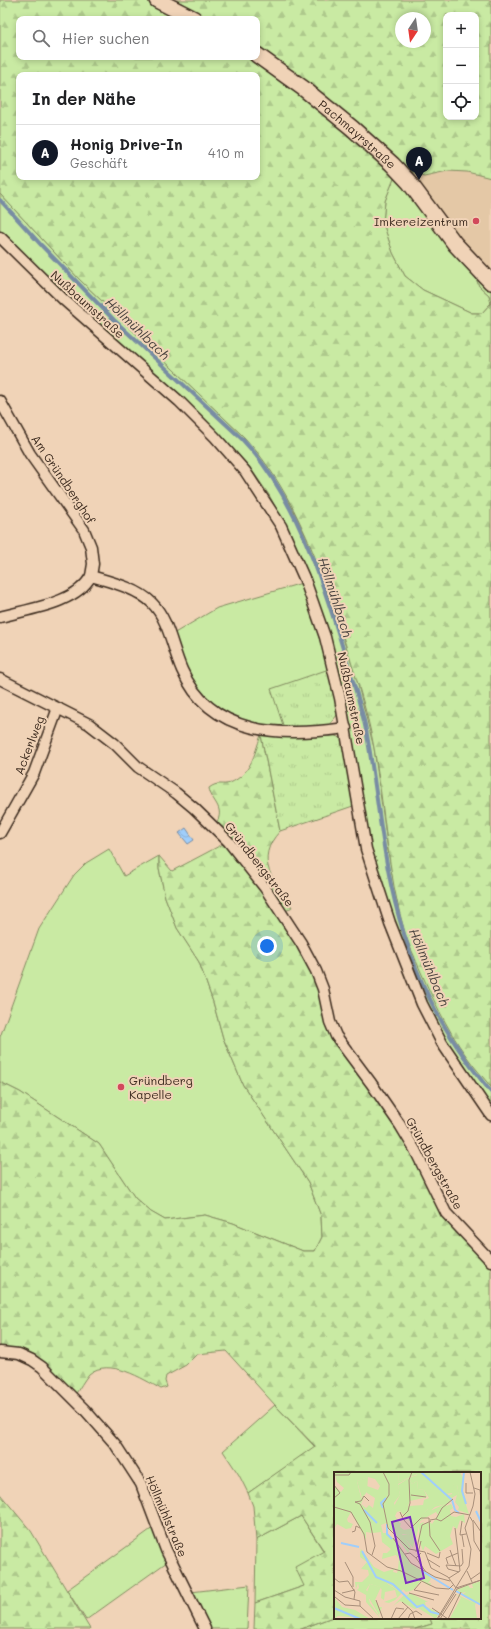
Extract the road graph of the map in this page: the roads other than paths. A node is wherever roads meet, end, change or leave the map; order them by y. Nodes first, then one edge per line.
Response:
1 (157, 0) edge
2 (188, 16) edge
3 (260, 57) edge
4 (0, 237) edge
5 (491, 282) edge
6 (0, 401) edge
7 (91, 576) junction
8 (0, 617) edge
9 (1, 683) edge
10 (58, 708) junction
11 (346, 728) junction
12 (0, 833) edge
13 (491, 1115) edge
14 (491, 1261) edge
15 (0, 1352) edge
16 (204, 1629) edge

1 - 2 street
3 - 5 street, Pachmayrstraße
4 - 11 street, Nußbaumstraße
6 - 7 street, Am Gründberghof
7 - 8 street
7 - 11 street
9 - 10 street, Gründbergstraße
10 - 12 street, Ackerlweg
10 - 14 street, Gründbergstraße
11 - 13 street, Nußbaumstraße
15 - 16 street, Höllmühlstraße

